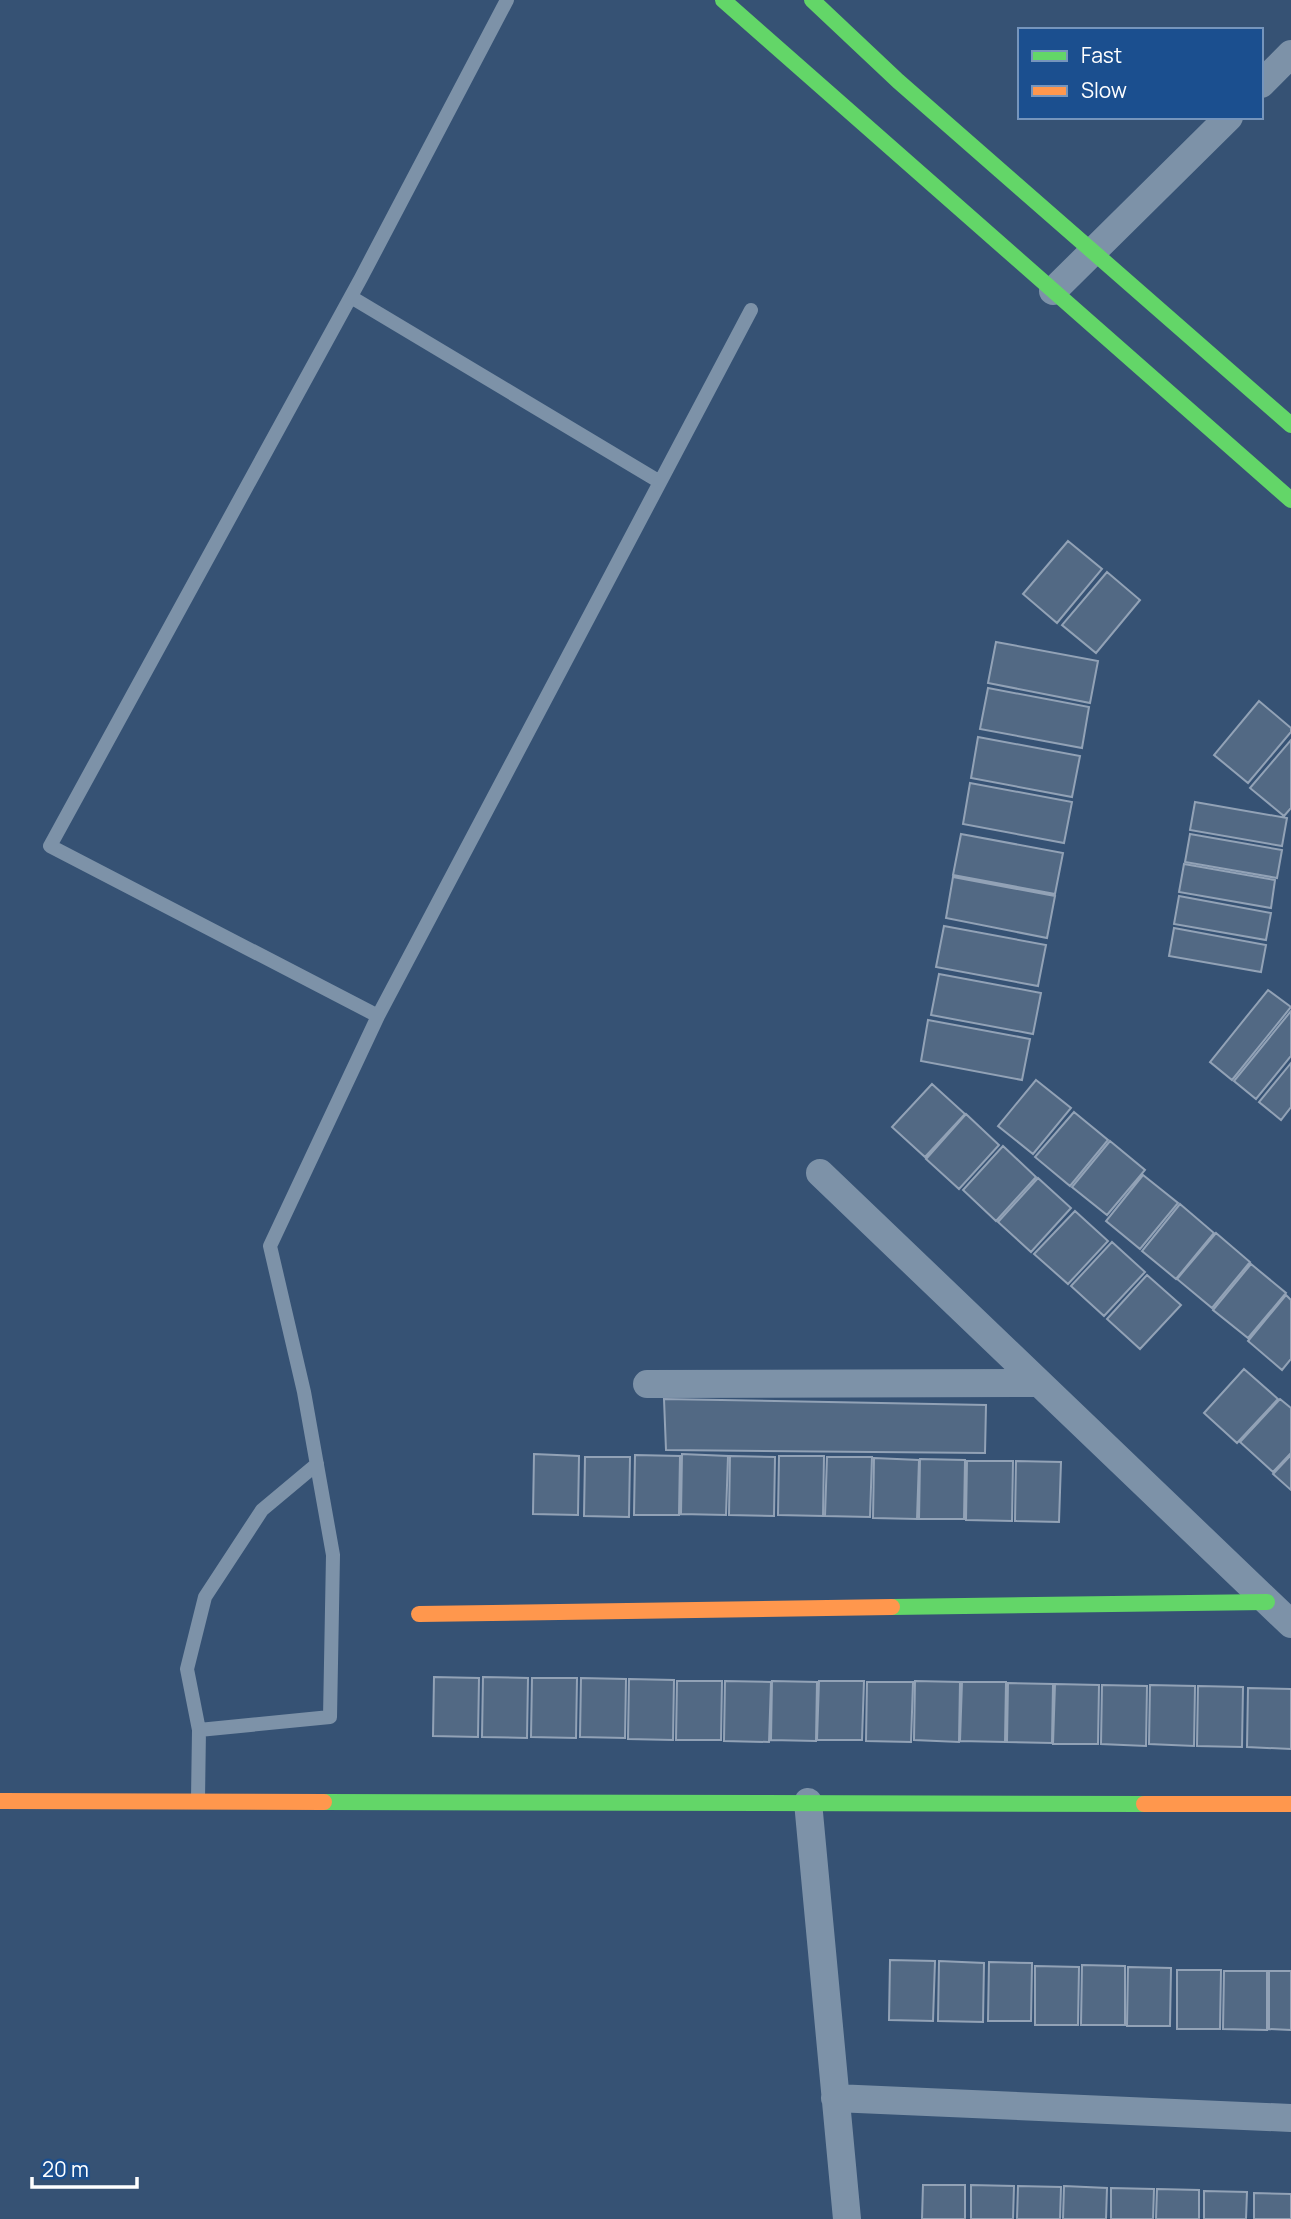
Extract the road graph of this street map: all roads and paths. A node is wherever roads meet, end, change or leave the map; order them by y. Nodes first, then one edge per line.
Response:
1 (507, 0) edge
2 (723, 0) edge
3 (812, 0) edge
4 (1291, 54) edge
5 (1263, 82) edge
6 (1227, 119) edge
7 (1094, 254) junction
8 (1053, 291) junction
9 (351, 297) junction
10 (751, 310) dead end
11 (1291, 425) edge
12 (660, 482) junction
13 (1291, 500) edge
14 (378, 1016) junction
15 (820, 1173) dead end
16 (1039, 1383) junction
17 (646, 1384) dead end
18 (317, 1464) junction
19 (1267, 1602) junction
20 (419, 1614) dead end
21 (1291, 1625) edge
22 (199, 1730) junction
23 (0, 1801) edge
24 (198, 1801) junction
25 (808, 1802) junction
26 (1291, 1804) edge
27 (835, 2098) junction
28 (1291, 2118) edge
29 (847, 2219) edge

1 - 9 lane
2 - 8 main road
3 - 7 main road
4 - 5 street
6 - 7 street
7 - 8 street
7 - 11 main road
8 - 13 main road
9 - 12 lane
9 - 14 lane
10 - 12 lane
12 - 14 lane
14 - 18 lane
15 - 16 street
16 - 17 street
16 - 19 street
18 - 22 lane
18 - 22 lane
19 - 20 main road
19 - 21 street
22 - 24 lane
23 - 24 main road
24 - 25 main road
25 - 26 main road
25 - 27 street
27 - 28 street
27 - 29 street

